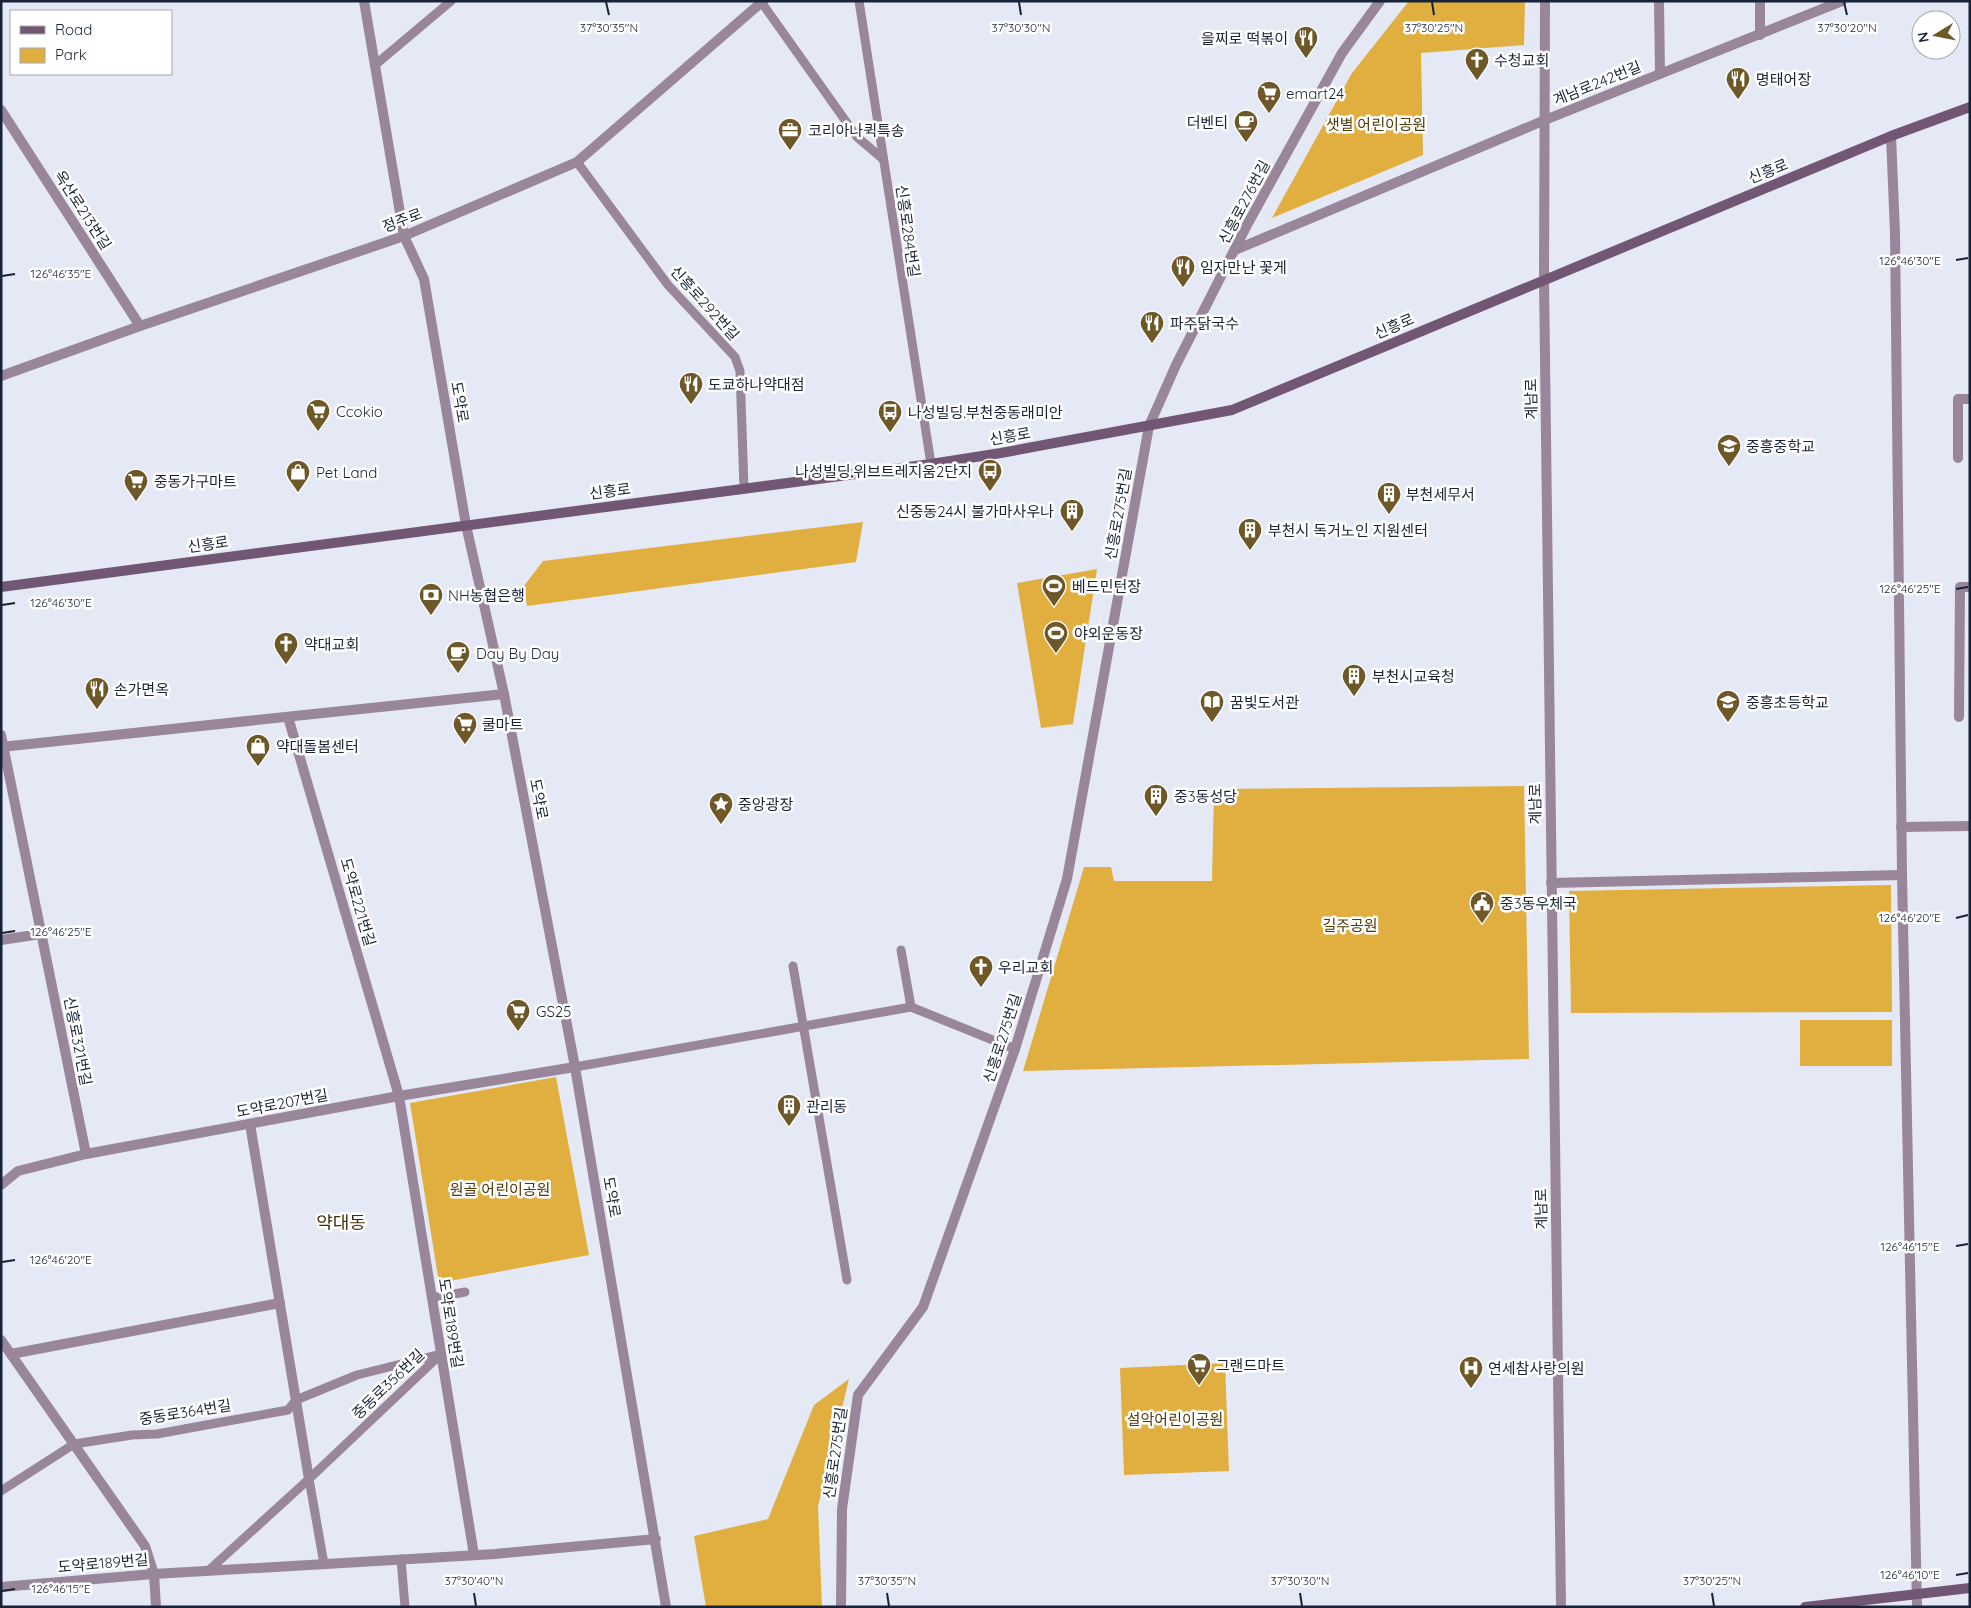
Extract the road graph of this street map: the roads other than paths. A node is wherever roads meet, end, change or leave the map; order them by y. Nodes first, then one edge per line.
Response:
1 (364, 1) edge
2 (450, 1) edge
3 (859, 1) edge
4 (1380, 1) edge
5 (1545, 1) edge
6 (1659, 1) edge
7 (1760, 1) edge
8 (1842, 1) edge
9 (762, 2) edge
10 (1760, 34) junction
11 (375, 65) junction
12 (1660, 74) junction
13 (1970, 107) edge
14 (1, 110) edge
15 (1545, 120) junction
16 (1891, 136) junction
17 (883, 159) junction
18 (577, 162) junction
19 (404, 236) junction
20 (1235, 250) junction
21 (1544, 280) junction
22 (140, 326) junction
23 (1, 376) edge
24 (1970, 399) edge
25 (1149, 426) junction
26 (1958, 458) dead end
27 (931, 464) junction
28 (744, 488) junction
29 (466, 525) junction
30 (1, 587) edge
31 (1970, 587) edge
32 (504, 694) junction
33 (1959, 716) dead end
34 (288, 717) junction
35 (1, 735) edge
36 (2, 747) edge
37 (1970, 826) edge
38 (1901, 827) junction
39 (1902, 875) junction
40 (1551, 883) junction
41 (41, 934) junction
42 (1, 940) edge
43 (901, 950) dead end
44 (793, 966) dead end
45 (911, 1007) junction
46 (803, 1026) junction
47 (1015, 1049) junction
48 (575, 1067) junction
49 (399, 1096) junction
50 (250, 1124) junction
51 (86, 1154) junction
52 (1, 1185) edge
53 (847, 1280) dead end
54 (466, 1292) dead end
55 (432, 1298) junction
56 (280, 1303) junction
57 (1, 1340) edge
58 (11, 1354) junction
59 (441, 1354) junction
60 (296, 1400) junction
61 (74, 1444) junction
62 (310, 1479) junction
63 (1, 1491) edge
64 (656, 1539) junction
65 (474, 1555) junction
66 (402, 1559) junction
67 (324, 1564) junction
68 (208, 1571) junction
69 (154, 1574) junction
70 (1, 1587) edge
71 (1970, 1588) edge
72 (1917, 1594) junction
73 (156, 1607) edge
74 (405, 1607) edge
75 (666, 1607) edge
76 (841, 1607) edge
77 (1561, 1607) edge
78 (1805, 1607) edge
79 (1917, 1607) edge

1 - 11 street, 도약로
2 - 11 lane
3 - 17 lane, 신흥로284번길
4 - 20 street, 신흥로276번길
5 - 15 street, 계남로
6 - 12 street, 계남로242번길
7 - 10 street
8 - 10 street, 계남로242번길
9 - 17 lane
9 - 18 street, 정주로
10 - 12 street, 계남로242번길
11 - 19 street, 도약로
12 - 15 street, 계남로242번길
13 - 16 street, 신흥로
14 - 22 street, 옥산로213번길
15 - 20 street, 계남로242번길
15 - 21 street, 계남로
16 - 21 street, 신흥로
16 - 38 street
17 - 27 lane, 신흥로284번길
18 - 19 street, 정주로
18 - 28 lane, 신흥로292번길
19 - 22 street, 정주로
19 - 29 street, 도약로
20 - 25 street, 신흥로276번길
21 - 25 street, 신흥로
21 - 40 street, 계남로
22 - 23 street, 정주로
24 - 26 street
25 - 27 street, 신흥로
25 - 47 street, 신흥로275번길
27 - 28 street, 신흥로
28 - 29 street, 신흥로
29 - 30 street, 신흥로
29 - 32 street, 도약로
31 - 33 street
32 - 34 street
32 - 48 street, 도약로
34 - 36 street
34 - 49 street, 도약로221번길
35 - 36 street, 신흥로321번길
36 - 41 street, 신흥로321번길
37 - 38 street
38 - 39 street
39 - 40 street
39 - 72 street
40 - 77 street, 계남로
41 - 42 street
41 - 51 street, 신흥로321번길
43 - 45 lane
44 - 46 lane
45 - 46 lane
45 - 47 lane
46 - 48 lane
46 - 53 lane
47 - 76 street, 신흥로275번길
48 - 49 street, 도약로207번길
48 - 64 street, 도약로
49 - 50 street, 도약로207번길
49 - 55 street, 도약로189번길
50 - 51 street, 도약로207번길
50 - 56 street
51 - 52 street, 도약로207번길
54 - 55 lane
55 - 59 street, 도약로189번길
56 - 58 street
56 - 60 street
57 - 58 street
58 - 61 street
59 - 60 lane, 중동로356번길
59 - 62 lane, 중동로356번길
59 - 65 street, 도약로189번길
60 - 61 lane, 중동로364번길
60 - 62 street
61 - 63 lane, 중동로364번길
61 - 69 street
62 - 67 lane
62 - 68 lane
64 - 65 street, 도약로189번길
64 - 75 street, 도약로
65 - 66 street, 도약로189번길
66 - 67 street, 도약로189번길
66 - 74 lane
67 - 68 street, 도약로189번길
68 - 69 street, 도약로189번길
69 - 70 street, 도약로189번길
69 - 73 street
71 - 72 street
72 - 78 street
72 - 79 street

